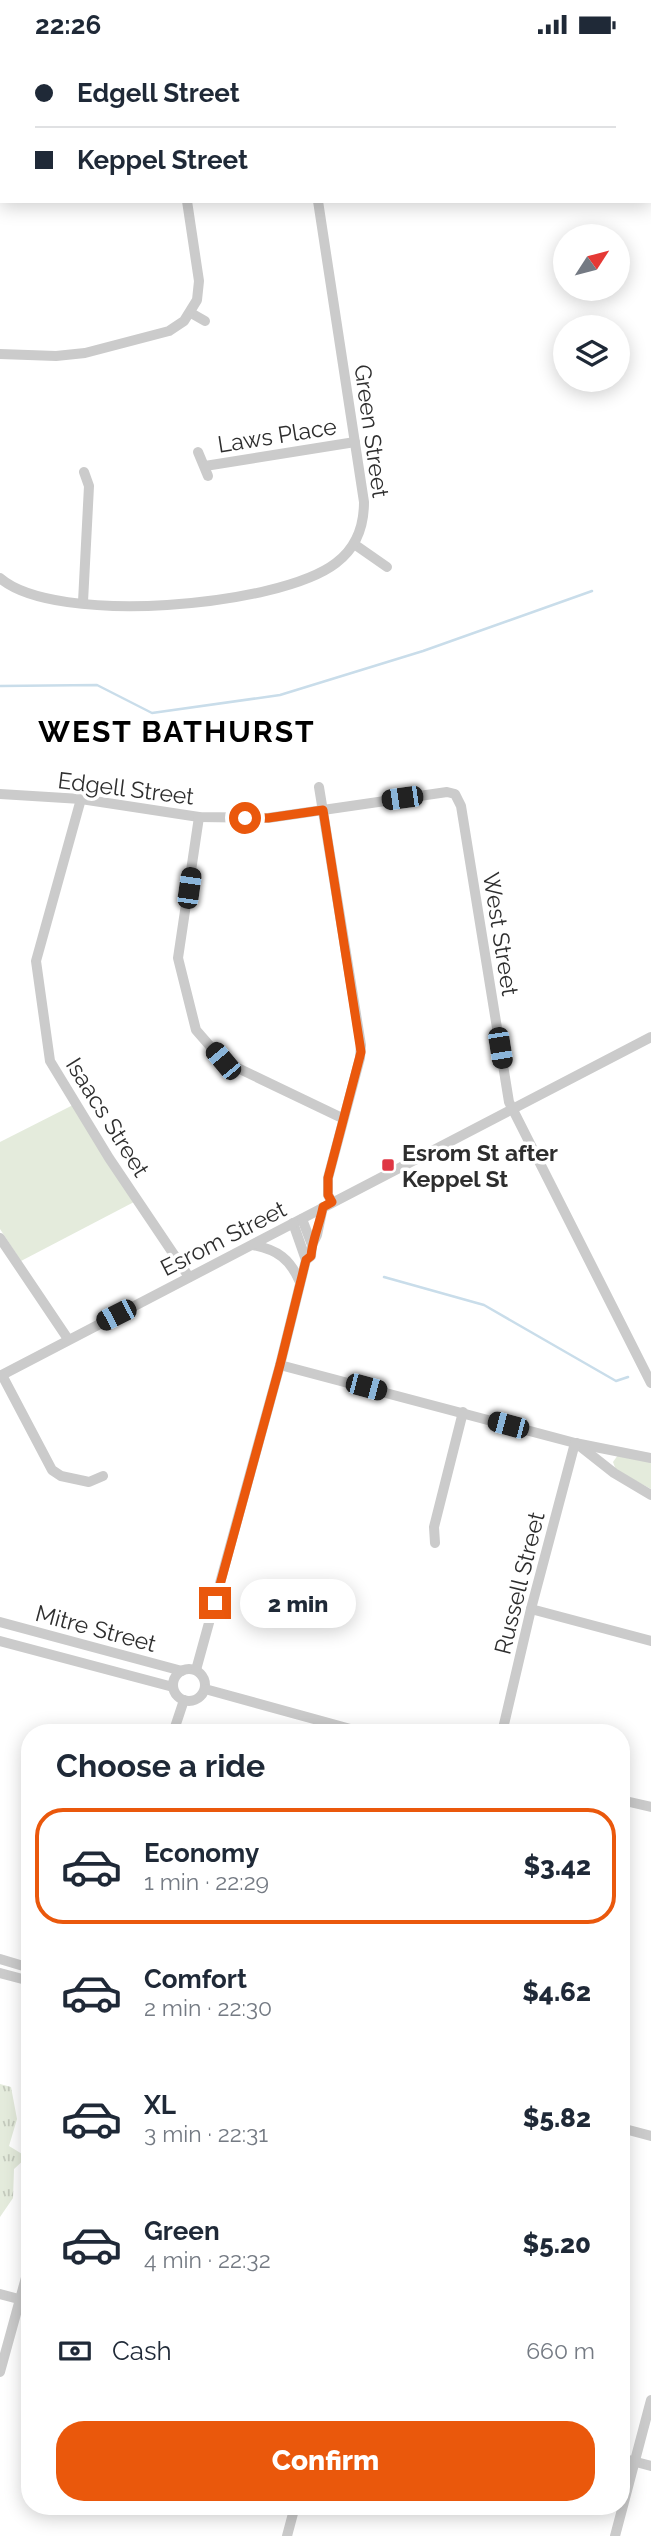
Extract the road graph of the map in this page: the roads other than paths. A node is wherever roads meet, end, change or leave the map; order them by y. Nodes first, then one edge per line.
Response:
1 (187, 203) edge
2 (318, 203) edge
3 (191, 313) junction
4 (205, 321) dead end
5 (0, 354) edge
6 (355, 442) junction
7 (198, 452) dead end
8 (84, 472) dead end
9 (354, 544) junction
10 (387, 567) dead end
11 (0, 577) edge
12 (83, 602) junction
13 (319, 787) dead end
14 (455, 794) joint
15 (0, 795) edge
16 (81, 799) junction
17 (323, 810) junction
18 (199, 817) junction
19 (651, 1037) edge
20 (511, 1109) junction
21 (342, 1118) junction
22 (328, 1205) junction
23 (298, 1221) junction
24 (0, 1238) edge
25 (253, 1245) junction
26 (312, 1245) junction
27 (306, 1260) junction
28 (189, 1277) junction
29 (301, 1283) junction
30 (68, 1339) junction
31 (280, 1365) junction
32 (1, 1375) edge
33 (651, 1383) edge
34 (463, 1412) junction
35 (575, 1443) junction
36 (651, 1458) edge
37 (103, 1476) dead end
38 (651, 1495) edge
39 (435, 1543) dead end
40 (531, 1609) junction
41 (0, 1622) edge
42 (0, 1641) edge
43 (651, 1641) edge
44 (196, 1670) junction
45 (182, 1671) junction
46 (173, 1687) junction
47 (205, 1689) junction
48 (184, 1700) junction
49 (176, 1724) edge
50 (332, 1724) edge
51 (504, 1724) edge
52 (630, 1802) edge
53 (651, 1807) edge
54 (0, 1959) edge
55 (21, 1965) edge
56 (0, 1973) edge
57 (21, 1979) edge
58 (630, 2130) edge
59 (651, 2136) edge
60 (0, 2294) edge
61 (21, 2300) edge
62 (21, 2312) edge
63 (0, 2372) edge
64 (651, 2400) edge
65 (630, 2461) edge
66 (634, 2462) junction
67 (651, 2466) edge
68 (630, 2478) edge
69 (293, 2515) edge
70 (620, 2515) edge
71 (287, 2536) edge
72 (615, 2536) edge

1 - 3 street
2 - 6 street, Green Street
3 - 4 street
3 - 5 street
6 - 7 street, Laws Place
6 - 9 street, Green Street
8 - 12 street
9 - 10 street
9 - 12 street
11 - 12 street
13 - 17 street
14 - 17 street, Edgell Street
14 - 20 street, West Street
15 - 16 street, Edgell Street
16 - 18 street, Edgell Street
16 - 28 street, Isaacs Street
17 - 18 street, Edgell Street
17 - 21 street
18 - 21 street
19 - 20 street, Esrom Street
20 - 22 street, Esrom Street
20 - 33 street, West Street
21 - 22 street
22 - 23 street, Esrom Street
22 - 26 street
23 - 25 street, Esrom Street
23 - 26 street
23 - 27 street
24 - 30 street
25 - 28 street, Esrom Street
25 - 29 street
26 - 27 street
27 - 29 street
28 - 30 street, Esrom Street
29 - 31 street
30 - 32 street, Esrom Street
31 - 34 street
31 - 44 street
32 - 37 street
34 - 35 street
34 - 39 street
35 - 36 street
35 - 38 street
35 - 40 street, Russell Street
40 - 43 street
40 - 51 street, Russell Street
41 - 45 street, Mitre Street
42 - 46 street, Mitre Street
44 - 45 street
44 - 47 street
45 - 46 street
46 - 48 street
47 - 48 street
47 - 50 street
48 - 49 street
52 - 53 street
54 - 55 street
56 - 57 street
58 - 59 street
60 - 61 street
62 - 63 street
64 - 66 street
65 - 66 street
66 - 67 street
66 - 68 street
69 - 71 street
70 - 72 street

